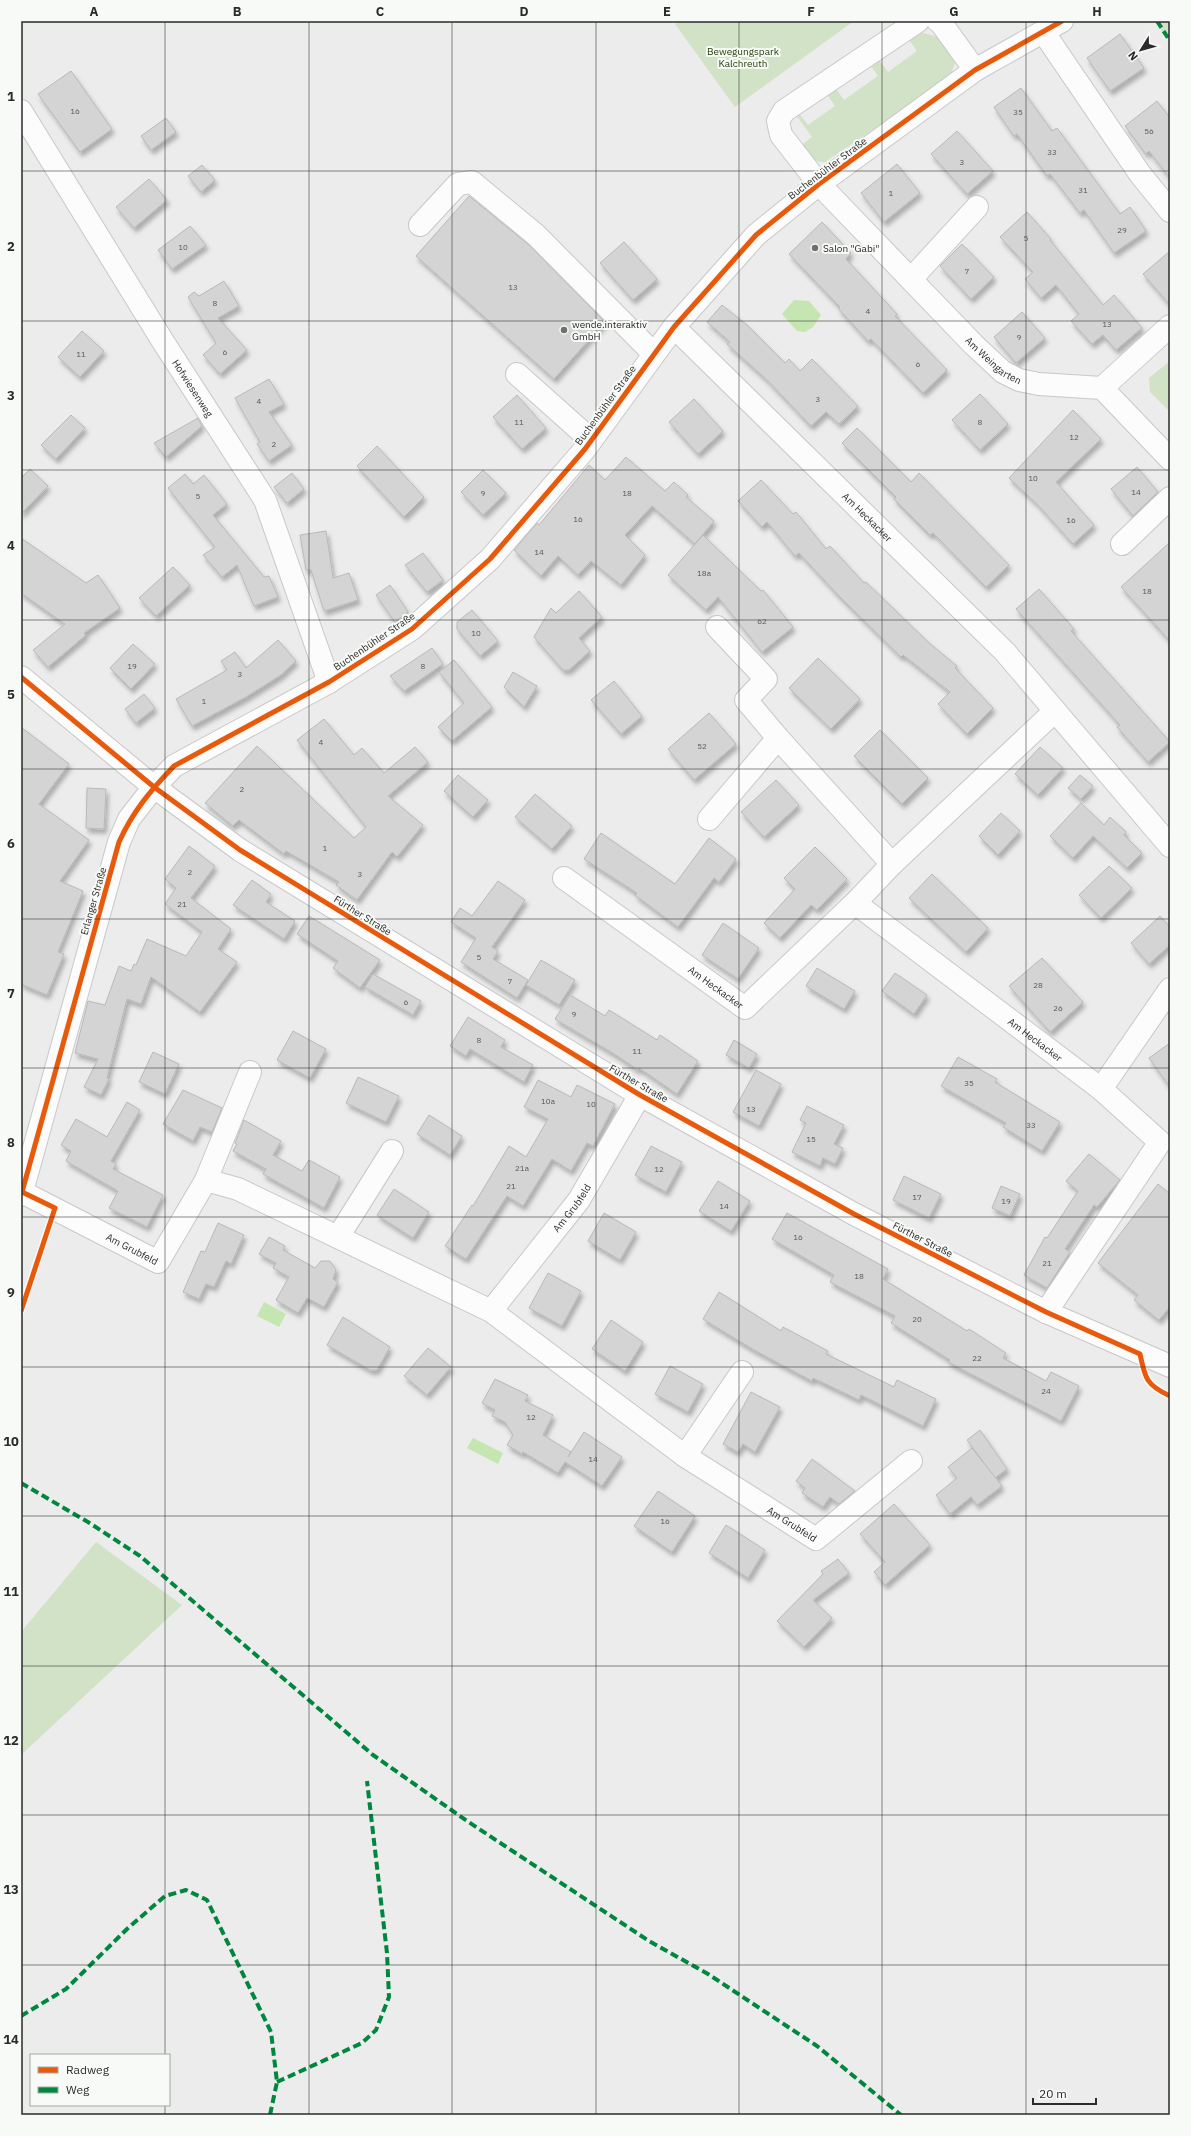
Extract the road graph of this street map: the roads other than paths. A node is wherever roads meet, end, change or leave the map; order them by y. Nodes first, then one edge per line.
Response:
1 (918, 21) edge
2 (938, 21) edge
3 (1062, 21) edge
4 (1044, 33) junction
5 (975, 70) junction
6 (21, 111) edge
7 (819, 184) junction
8 (977, 208) dead end
9 (1170, 210) edge
10 (420, 225) dead end
11 (912, 278) junction
12 (1170, 326) edge
13 (674, 327) junction
14 (654, 354) junction
15 (517, 374) dead end
16 (1102, 388) junction
17 (591, 440) junction
18 (1170, 459) edge
19 (1170, 498) edge
20 (1122, 544) dead end
21 (717, 627) dead end
22 (21, 676) edge
23 (329, 682) junction
24 (1055, 711) junction
25 (778, 738) junction
26 (154, 787) junction
27 (708, 819) dead end
28 (1170, 846) edge
29 (892, 864) junction
30 (564, 878) dead end
31 (855, 903) junction
32 (1170, 989) edge
33 (250, 1072) dead end
34 (1101, 1089) junction
35 (640, 1095) junction
36 (1165, 1140) edge
37 (392, 1151) dead end
38 (206, 1180) junction
39 (21, 1193) edge
40 (338, 1237) junction
41 (490, 1311) junction
42 (1046, 1312) junction
43 (1170, 1366) edge
44 (742, 1372) dead end
45 (684, 1456) junction
46 (911, 1461) dead end

1 - 7 street, Am Weingarten
2 - 5 street
3 - 4 street, Buchenbühler Straße
4 - 5 street, Buchenbühler Straße
4 - 9 street
5 - 7 street, Buchenbühler Straße
6 - 23 street, Hofwiesenweg
7 - 11 street, Am Weingarten
7 - 13 street, Buchenbühler Straße
8 - 11 street
10 - 14 street
11 - 16 street, Am Weingarten
12 - 16 street
13 - 14 street, Buchenbühler Straße
13 - 24 street, Am Heckacker
14 - 17 street, Buchenbühler Straße
15 - 17 street
16 - 18 street
17 - 23 street, Buchenbühler Straße
19 - 20 street
21 - 25 street
22 - 26 street
23 - 26 street, Buchenbühler Straße
24 - 28 street, Am Heckacker
24 - 29 street, Am Heckacker
25 - 27 street
25 - 29 street
26 - 35 street, Fürther Straße
26 - 39 street, Erlanger Straße
29 - 31 street, Am Heckacker
30 - 31 street, Am Heckacker
31 - 34 street, Am Heckacker
32 - 34 street
33 - 38 street, Am Grubfeld
34 - 36 street, Am Heckacker
35 - 41 street, Am Grubfeld
35 - 42 street, Fürther Straße
36 - 42 street, Am Heckacker
37 - 40 street
38 - 39 street, Am Grubfeld
38 - 40 street, Am Grubfeld
40 - 41 street, Am Grubfeld
41 - 45 street, Am Grubfeld
42 - 43 street, Fürther Straße
44 - 45 street
45 - 46 street, Am Grubfeld

